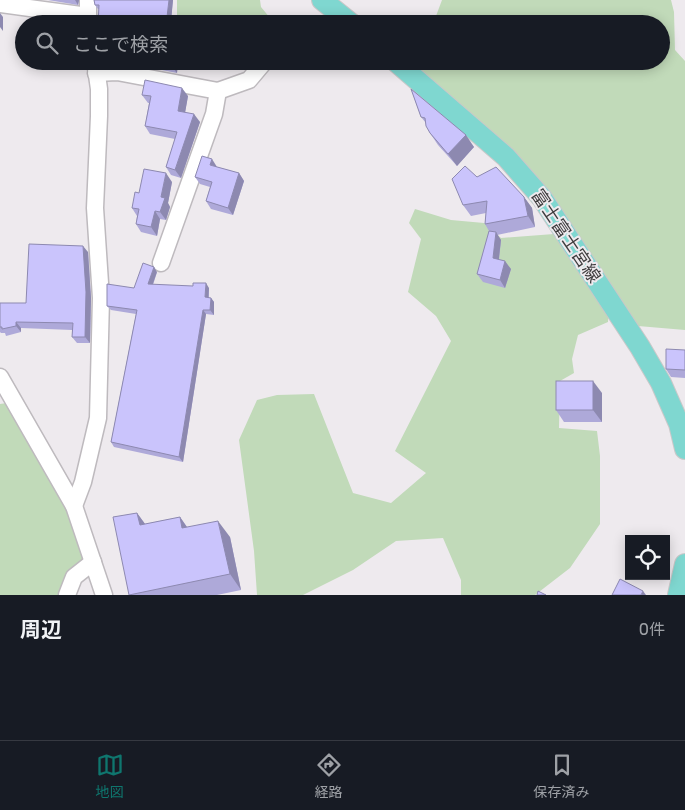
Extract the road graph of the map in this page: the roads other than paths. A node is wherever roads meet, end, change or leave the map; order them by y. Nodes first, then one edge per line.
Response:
1 (0, 4) edge
2 (88, 13) edge
3 (96, 70) edge
4 (109, 70) edge
5 (257, 70) edge
6 (405, 70) edge
7 (218, 91) junction
8 (161, 263) dead end
9 (0, 377) edge
10 (5, 394) edge
11 (685, 449) edge
12 (74, 506) junction
13 (93, 562) junction
14 (685, 564) edge
15 (67, 595) edge
16 (104, 595) edge
17 (678, 595) edge

1 - 2 street
3 - 12 street
4 - 7 street
5 - 7 street
6 - 11 main road, 富士富士宮線
7 - 8 street
9 - 10 street
10 - 12 street
12 - 13 street
13 - 15 street
13 - 16 street
14 - 17 main road

